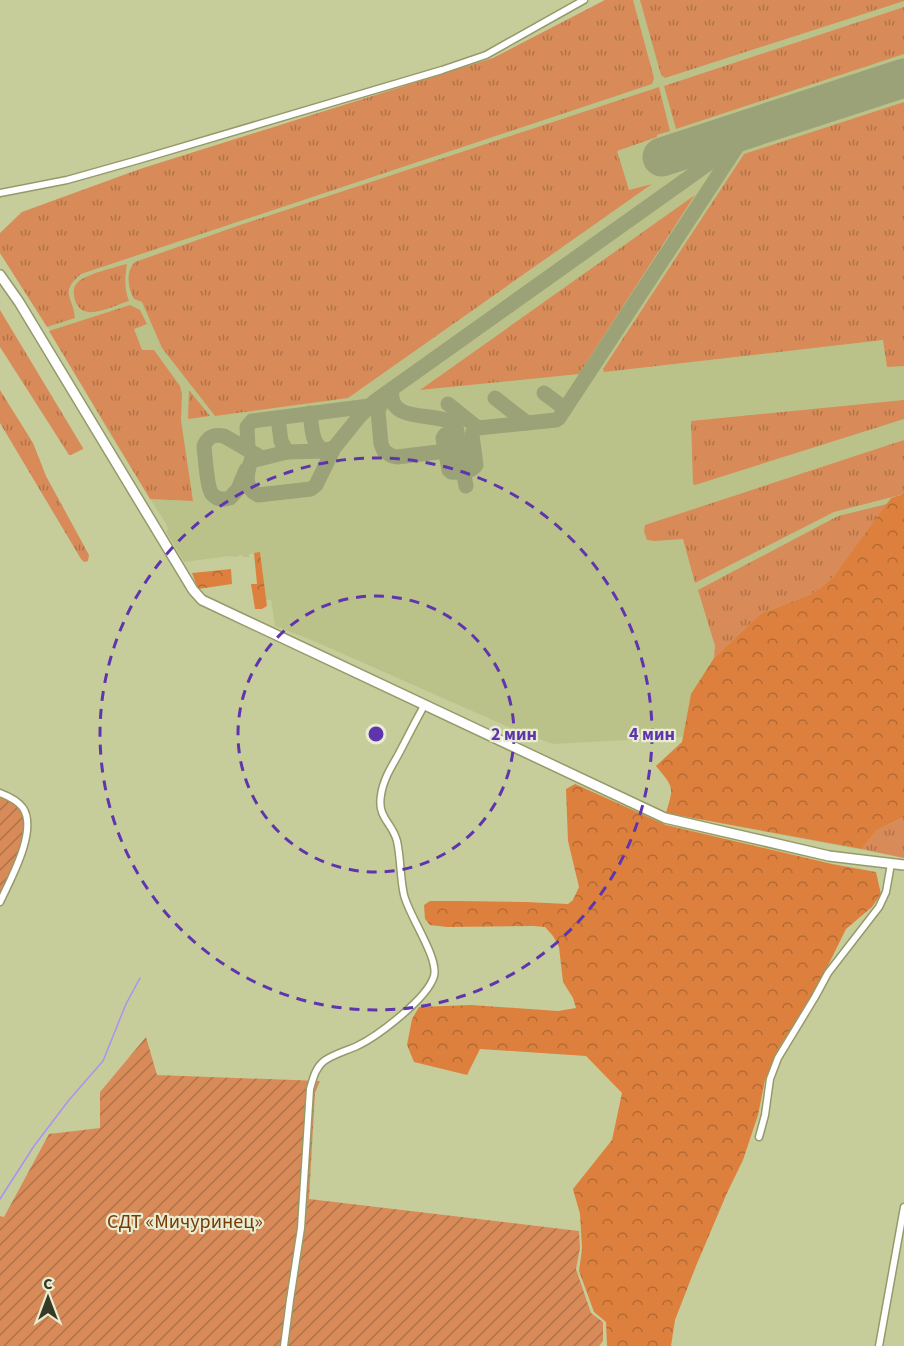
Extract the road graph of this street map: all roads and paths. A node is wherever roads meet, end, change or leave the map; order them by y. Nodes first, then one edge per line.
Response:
1 (584, 0) edge
2 (0, 193) edge
3 (0, 275) edge
4 (425, 704) junction
5 (0, 793) edge
6 (891, 864) junction
7 (904, 865) edge
8 (0, 902) edge
9 (759, 1137) dead end
10 (904, 1207) edge
11 (284, 1346) edge
12 (879, 1346) edge

1 - 2 street
3 - 4 street
4 - 6 street
4 - 11 street
5 - 8 street
6 - 7 street
6 - 9 street
10 - 12 street

